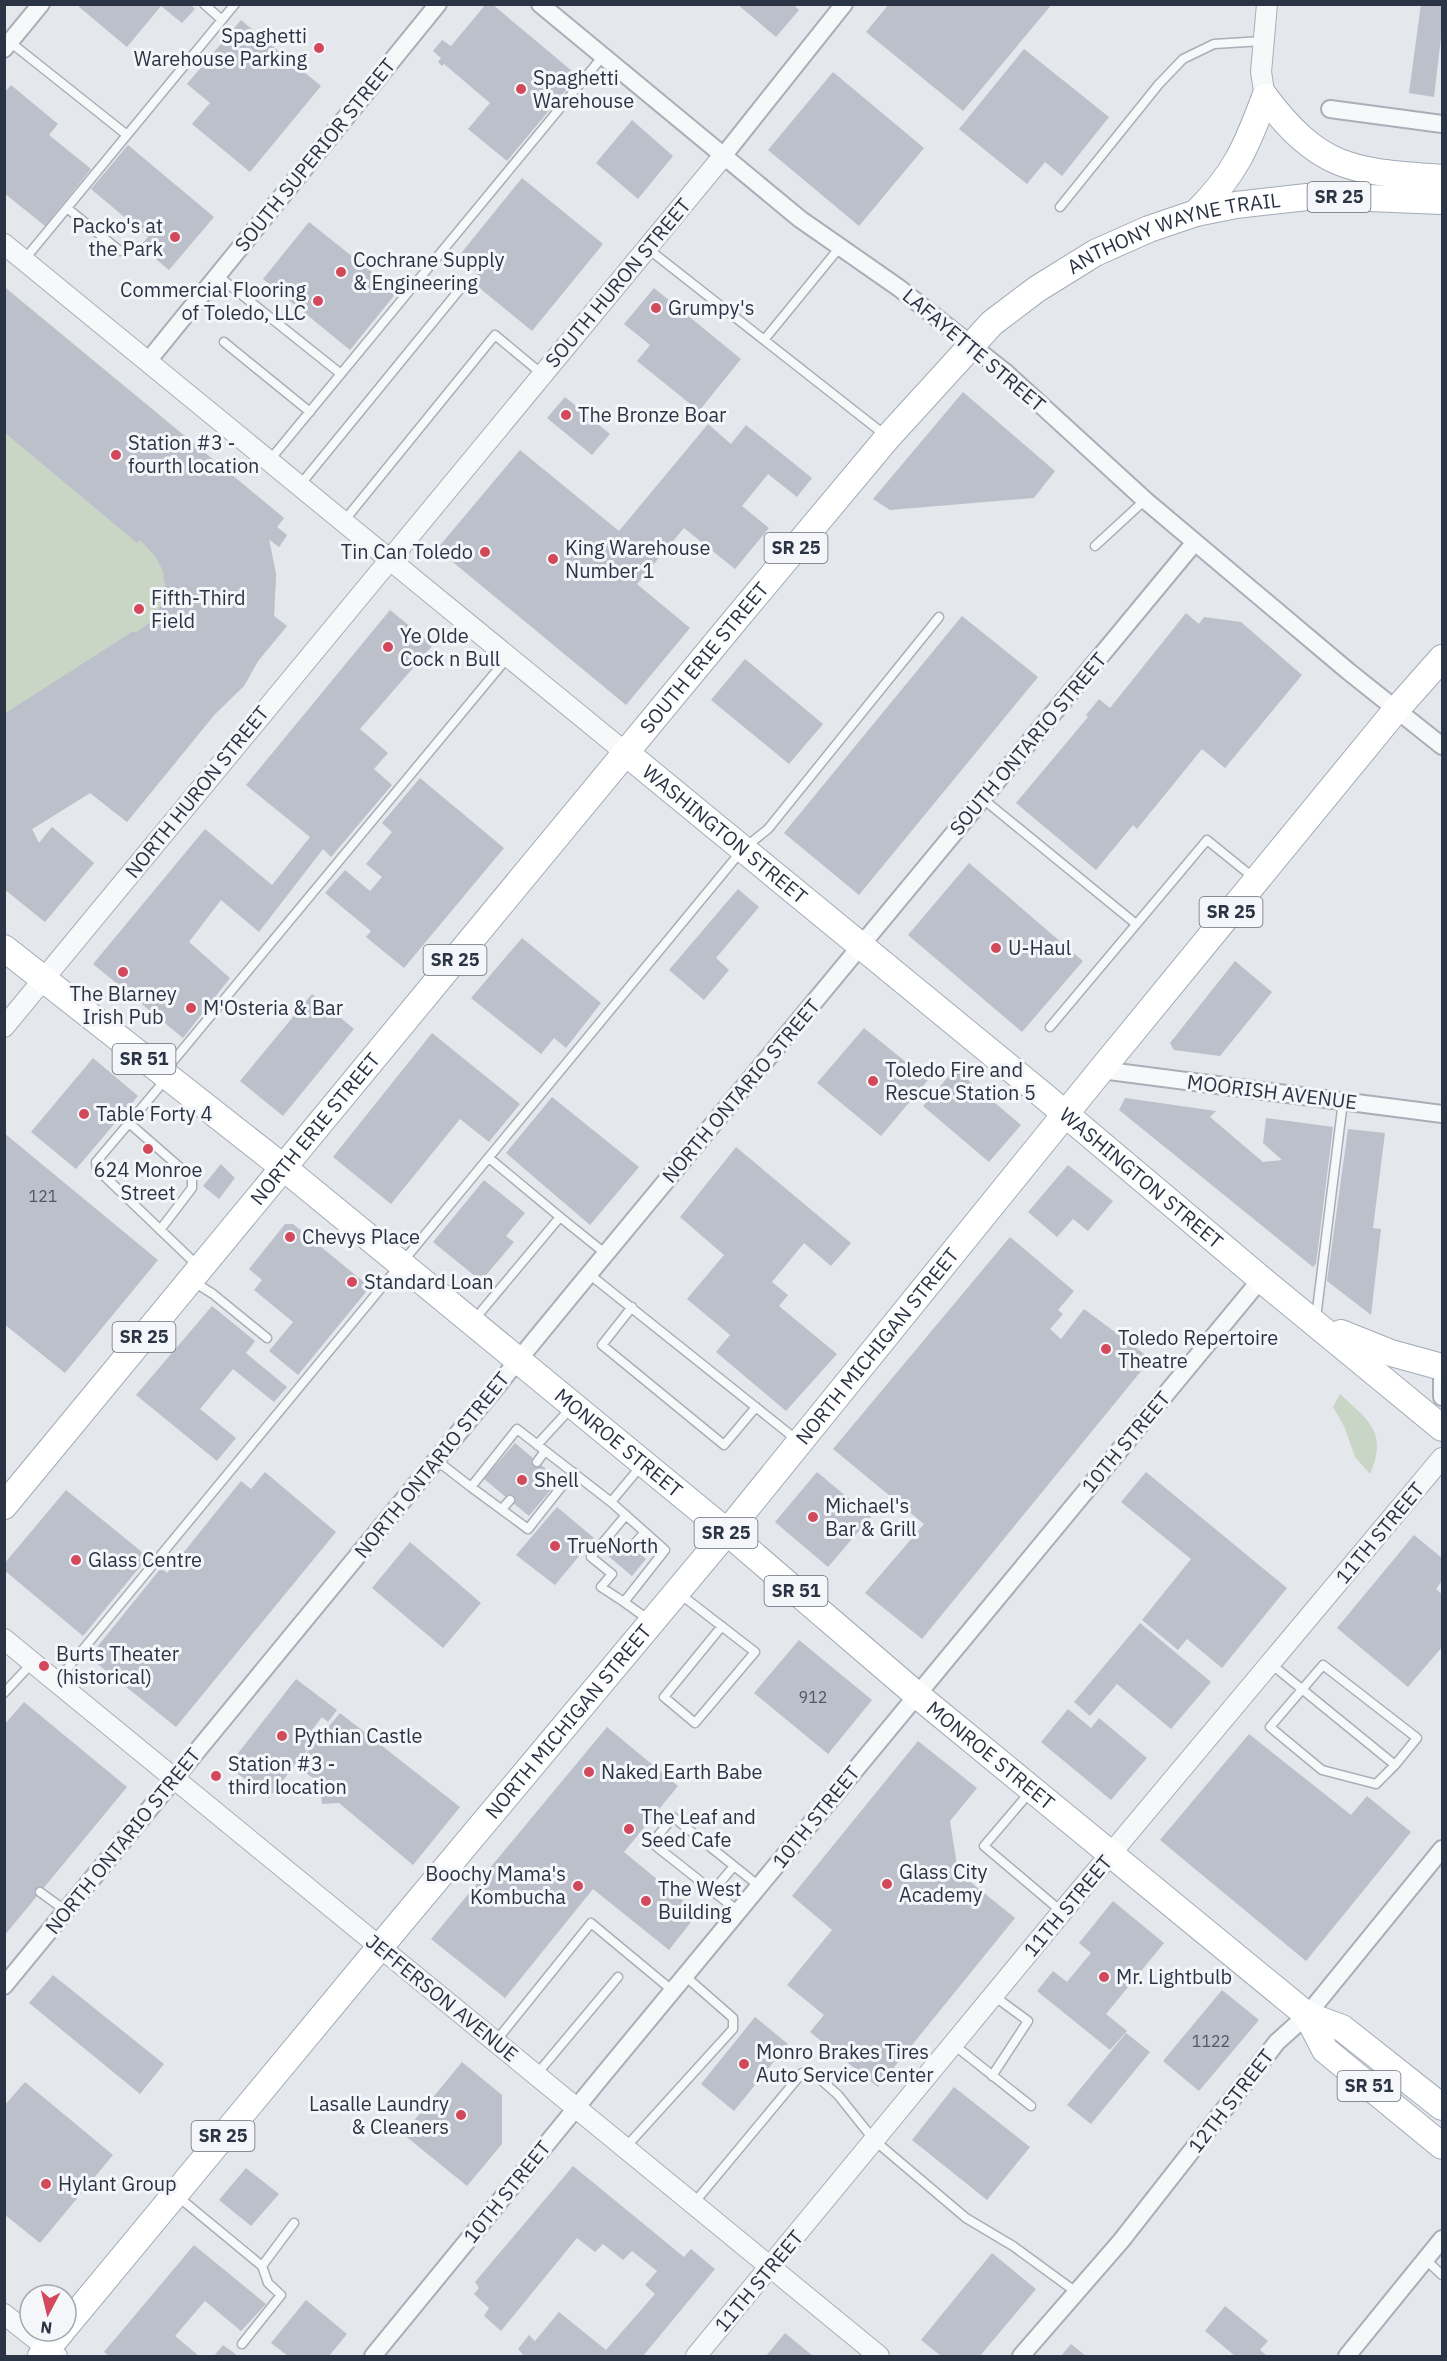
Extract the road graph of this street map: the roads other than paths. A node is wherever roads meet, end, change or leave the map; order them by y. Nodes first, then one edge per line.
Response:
1 (41, 4) edge
2 (204, 4) edge
3 (235, 4) edge
4 (438, 4) edge
5 (540, 4) edge
6 (844, 4) edge
7 (1267, 4) edge
8 (222, 20) junction
9 (1263, 40) junction
10 (7, 45) edge
11 (603, 56) junction
12 (1265, 97) junction
13 (1330, 109) dead end
14 (1443, 124) edge
15 (128, 135) junction
16 (724, 155) junction
17 (1443, 178) edge
18 (1443, 201) edge
19 (1060, 207) dead end
20 (67, 208) junction
21 (1196, 213) junction
22 (4, 244) edge
23 (840, 247) junction
24 (647, 248) junction
25 (120, 251) dead end
26 (24, 260) junction
27 (217, 275) junction
28 (460, 290) dead end
29 (764, 340) junction
30 (224, 342) dead end
31 (969, 346) junction
32 (148, 361) junction
33 (341, 374) junction
34 (542, 374) junction
35 (310, 412) junction
36 (888, 437) junction
37 (269, 461) junction
38 (299, 485) junction
39 (1145, 500) junction
40 (344, 521) junction
41 (1196, 542) junction
42 (1095, 546) dead end
43 (390, 558) junction
44 (939, 617) dead end
45 (508, 657) junction
46 (1443, 658) edge
47 (1396, 710) junction
48 (1443, 747) edge
49 (626, 753) junction
50 (982, 799) junction
51 (743, 849) junction
52 (1257, 880) junction
53 (1136, 924) junction
54 (861, 946) junction
55 (4, 948) edge
56 (44, 979) junction
57 (4, 1027) edge
58 (1050, 1027) dead end
59 (1101, 1070) junction
60 (165, 1076) junction
61 (1343, 1101) junction
62 (1443, 1114) edge
63 (1066, 1115) junction
64 (129, 1123) junction
65 (489, 1158) junction
66 (284, 1168) junction
67 (560, 1217) junction
68 (160, 1230) junction
69 (606, 1254) junction
70 (401, 1264) junction
71 (196, 1274) junction
72 (589, 1274) junction
73 (1261, 1279) junction
74 (632, 1307) junction
75 (472, 1322) junction
76 (1315, 1322) junction
77 (267, 1338) dead end
78 (518, 1360) junction
79 (1443, 1362) edge
80 (1442, 1367) edge
81 (1443, 1397) edge
82 (573, 1406) junction
83 (756, 1407) junction
84 (1443, 1428) edge
85 (800, 1443) junction
86 (537, 1444) junction
87 (545, 1451) junction
88 (1443, 1458) edge
89 (436, 1460) junction
90 (537, 1462) dead end
91 (644, 1464) junction
92 (573, 1472) junction
93 (471, 1487) junction
94 (510, 1500) dead end
95 (611, 1502) junction
96 (4, 1506) edge
97 (502, 1509) junction
98 (626, 1515) junction
99 (645, 1532) junction
100 (727, 1532) junction
101 (631, 1548) dead end
102 (619, 1564) dead end
103 (612, 1574) junction
104 (677, 1592) junction
105 (624, 1602) junction
106 (652, 1623) junction
107 (722, 1626) junction
108 (4, 1640) edge
109 (32, 1662) junction
110 (1271, 1663) junction
111 (56, 1682) junction
112 (1302, 1690) junction
113 (4, 1693) edge
114 (917, 1695) junction
115 (1395, 1765) junction
116 (174, 1778) junction
117 (1032, 1789) junction
118 (1443, 1849) edge
119 (1111, 1854) junction
120 (734, 1866) junction
121 (759, 1886) junction
122 (713, 1891) junction
123 (40, 1892) dead end
124 (66, 1911) junction
125 (738, 1911) junction
126 (1062, 1912) junction
127 (380, 1947) junction
128 (685, 1976) junction
129 (618, 1977) dead end
130 (4, 1986) edge
131 (673, 1991) junction
132 (994, 1995) junction
133 (1307, 2015) junction
134 (495, 2042) junction
135 (953, 2045) junction
136 (536, 2075) junction
137 (992, 2076) junction
138 (1031, 2106) dead end
139 (1443, 2107) edge
140 (576, 2108) junction
141 (874, 2140) junction
142 (1443, 2146) edge
143 (625, 2148) junction
144 (176, 2194) junction
145 (693, 2204) junction
146 (294, 2223) dead end
147 (1443, 2239) edge
148 (1426, 2260) junction
149 (262, 2266) junction
150 (770, 2267) junction
151 (1443, 2275) edge
152 (1076, 2292) junction
153 (78, 2312) edge
154 (4, 2314) edge
155 (242, 2344) dead end
156 (52, 2348) edge
157 (373, 2356) edge
158 (696, 2356) edge
159 (879, 2356) edge
160 (1022, 2356) edge
161 (1347, 2356) edge

1 - 10 street
2 - 8 lane
3 - 8 lane
4 - 27 street, SOUTH SUPERIOR STREET
5 - 11 street, LAFAYETTE STREET
6 - 16 street, SOUTH HURON STREET
7 - 9 street
8 - 15 lane
9 - 12 street
9 - 19 lane
10 - 15 lane
11 - 16 street, LAFAYETTE STREET
11 - 33 lane
12 - 17 main road
12 - 21 main road
13 - 14 street
15 - 20 lane
16 - 23 street, LAFAYETTE STREET
16 - 24 street, SOUTH HURON STREET
18 - 21 main road, ANTHONY WAYNE TRAIL / SR 25
20 - 25 lane
20 - 26 lane
21 - 31 main road, ANTHONY WAYNE TRAIL / SR 25
22 - 26 street, WASHINGTON STREET
23 - 29 lane
23 - 31 street, LAFAYETTE STREET
24 - 29 lane
24 - 34 street, SOUTH HURON STREET
26 - 32 street, WASHINGTON STREET
27 - 32 street, SOUTH SUPERIOR STREET
27 - 33 lane
28 - 38 lane
29 - 36 lane
30 - 35 lane
31 - 36 main road, SOUTH ERIE STREET / SR 25
31 - 39 street, LAFAYETTE STREET
32 - 37 street, WASHINGTON STREET
33 - 35 lane
34 - 40 lane
34 - 43 street, SOUTH HURON STREET
35 - 37 lane
36 - 49 main road, SOUTH ERIE STREET / SR 25
37 - 38 street, WASHINGTON STREET
38 - 40 street, WASHINGTON STREET
39 - 41 street, LAFAYETTE STREET
39 - 42 lane
40 - 43 street, WASHINGTON STREET
41 - 47 street, LAFAYETTE STREET
41 - 50 street, SOUTH ONTARIO STREET
43 - 45 street, WASHINGTON STREET
43 - 56 street, NORTH HURON STREET
44 - 51 lane
45 - 49 street, WASHINGTON STREET
45 - 60 lane
46 - 47 main road, SR 25
47 - 48 street, LAFAYETTE STREET
47 - 52 main road, SR 25
49 - 51 main road, WASHINGTON STREET
49 - 66 main road, NORTH ERIE STREET / SR 25
50 - 53 lane
50 - 54 street, SOUTH ONTARIO STREET
51 - 54 main road, WASHINGTON STREET
51 - 65 lane
52 - 53 lane
52 - 59 main road, SR 25
53 - 58 lane
54 - 63 main road, WASHINGTON STREET
54 - 69 street, NORTH ONTARIO STREET
55 - 56 main road, MONROE STREET / SR 51
56 - 57 street, NORTH HURON STREET
56 - 60 main road, MONROE STREET / SR 51
59 - 61 street, MOORISH AVENUE
59 - 63 main road, SR 25
60 - 64 lane
60 - 66 main road, MONROE STREET / SR 51
61 - 62 street, MOORISH AVENUE
61 - 76 lane
63 - 73 main road, WASHINGTON STREET
63 - 85 main road, NORTH MICHIGAN STREET / SR 25
64 - 68 lane
64 - 68 lane
65 - 67 lane
65 - 70 lane
66 - 70 main road, MONROE STREET / SR 51
66 - 71 main road, NORTH ERIE STREET / SR 25
67 - 69 lane
67 - 75 lane
68 - 71 lane
69 - 72 street, NORTH ONTARIO STREET
70 - 75 main road, MONROE STREET / SR 51
70 - 111 lane
71 - 77 lane
71 - 96 main road, NORTH ERIE STREET / SR 25
72 - 74 lane
72 - 78 street, NORTH ONTARIO STREET
73 - 76 main road, WASHINGTON STREET
73 - 114 street, 10TH STREET
74 - 83 lane
74 - 83 lane
75 - 78 main road, MONROE STREET / SR 51
76 - 80 main road
76 - 84 main road, WASHINGTON STREET
78 - 82 main road, MONROE STREET / SR 51
78 - 89 street, NORTH ONTARIO STREET
79 - 80 street
80 - 81 street
82 - 86 lane
82 - 91 main road, MONROE STREET / SR 51
83 - 85 lane
85 - 100 main road, NORTH MICHIGAN STREET / SR 25
86 - 87 lane
86 - 93 lane
87 - 90 lane
87 - 92 lane
88 - 110 street, 11TH STREET
89 - 93 lane
89 - 116 street, NORTH ONTARIO STREET
91 - 95 lane
91 - 100 main road, MONROE STREET / SR 51
92 - 95 lane
92 - 97 lane
93 - 97 lane
94 - 97 lane
95 - 98 lane
98 - 99 lane
98 - 103 lane
99 - 101 lane
99 - 105 lane
100 - 104 main road, NORTH MICHIGAN STREET / SR 25
100 - 114 main road, MONROE STREET / SR 51
102 - 103 lane
103 - 105 lane
104 - 106 main road, NORTH MICHIGAN STREET / SR 25
104 - 107 lane
105 - 106 lane
106 - 127 main road, NORTH MICHIGAN STREET / SR 25
107 - 107 lane
108 - 109 street, JEFFERSON AVENUE
109 - 111 street, JEFFERSON AVENUE
109 - 113 lane
110 - 112 lane
110 - 119 street, 11TH STREET
111 - 116 street, JEFFERSON AVENUE
112 - 115 lane
112 - 115 lane
112 - 115 lane
114 - 117 main road, MONROE STREET / SR 51
114 - 121 street, 10TH STREET
116 - 124 street, NORTH ONTARIO STREET
116 - 127 street, JEFFERSON AVENUE
117 - 119 main road, MONROE STREET / SR 51
117 - 126 lane
118 - 133 street, 12TH STREET
119 - 126 street, 11TH STREET
119 - 133 main road, MONROE STREET / SR 51
120 - 121 lane
120 - 122 lane
120 - 122 lane
121 - 125 street, 10TH STREET
122 - 125 lane
123 - 124 lane
124 - 130 street, NORTH ONTARIO STREET
125 - 128 street, 10TH STREET
126 - 132 street, 11TH STREET
127 - 134 street, JEFFERSON AVENUE
127 - 144 main road, NORTH MICHIGAN STREET / SR 25
128 - 131 street, 10TH STREET
128 - 143 lane
129 - 136 lane
131 - 134 lane
131 - 140 street, 10TH STREET
132 - 135 street, 11TH STREET
132 - 137 lane
133 - 139 main road, MONROE STREET / SR 51
133 - 142 main road, MONROE STREET / SR 51
133 - 152 street, 12TH STREET
134 - 136 street, JEFFERSON AVENUE
135 - 137 lane
135 - 141 street, 11TH STREET
136 - 140 street, JEFFERSON AVENUE
137 - 138 lane
140 - 143 street, JEFFERSON AVENUE
140 - 157 street, 10TH STREET
141 - 145 lane
141 - 150 street, 11TH STREET
141 - 152 lane
143 - 145 street, JEFFERSON AVENUE
144 - 149 lane
144 - 153 main road, NORTH MICHIGAN STREET / SR 25
145 - 150 street, JEFFERSON AVENUE
146 - 149 lane
147 - 148 street
148 - 151 lane
148 - 161 street
149 - 155 lane
150 - 158 street, 11TH STREET
150 - 159 street, JEFFERSON AVENUE
152 - 160 street, 12TH STREET
154 - 156 street

